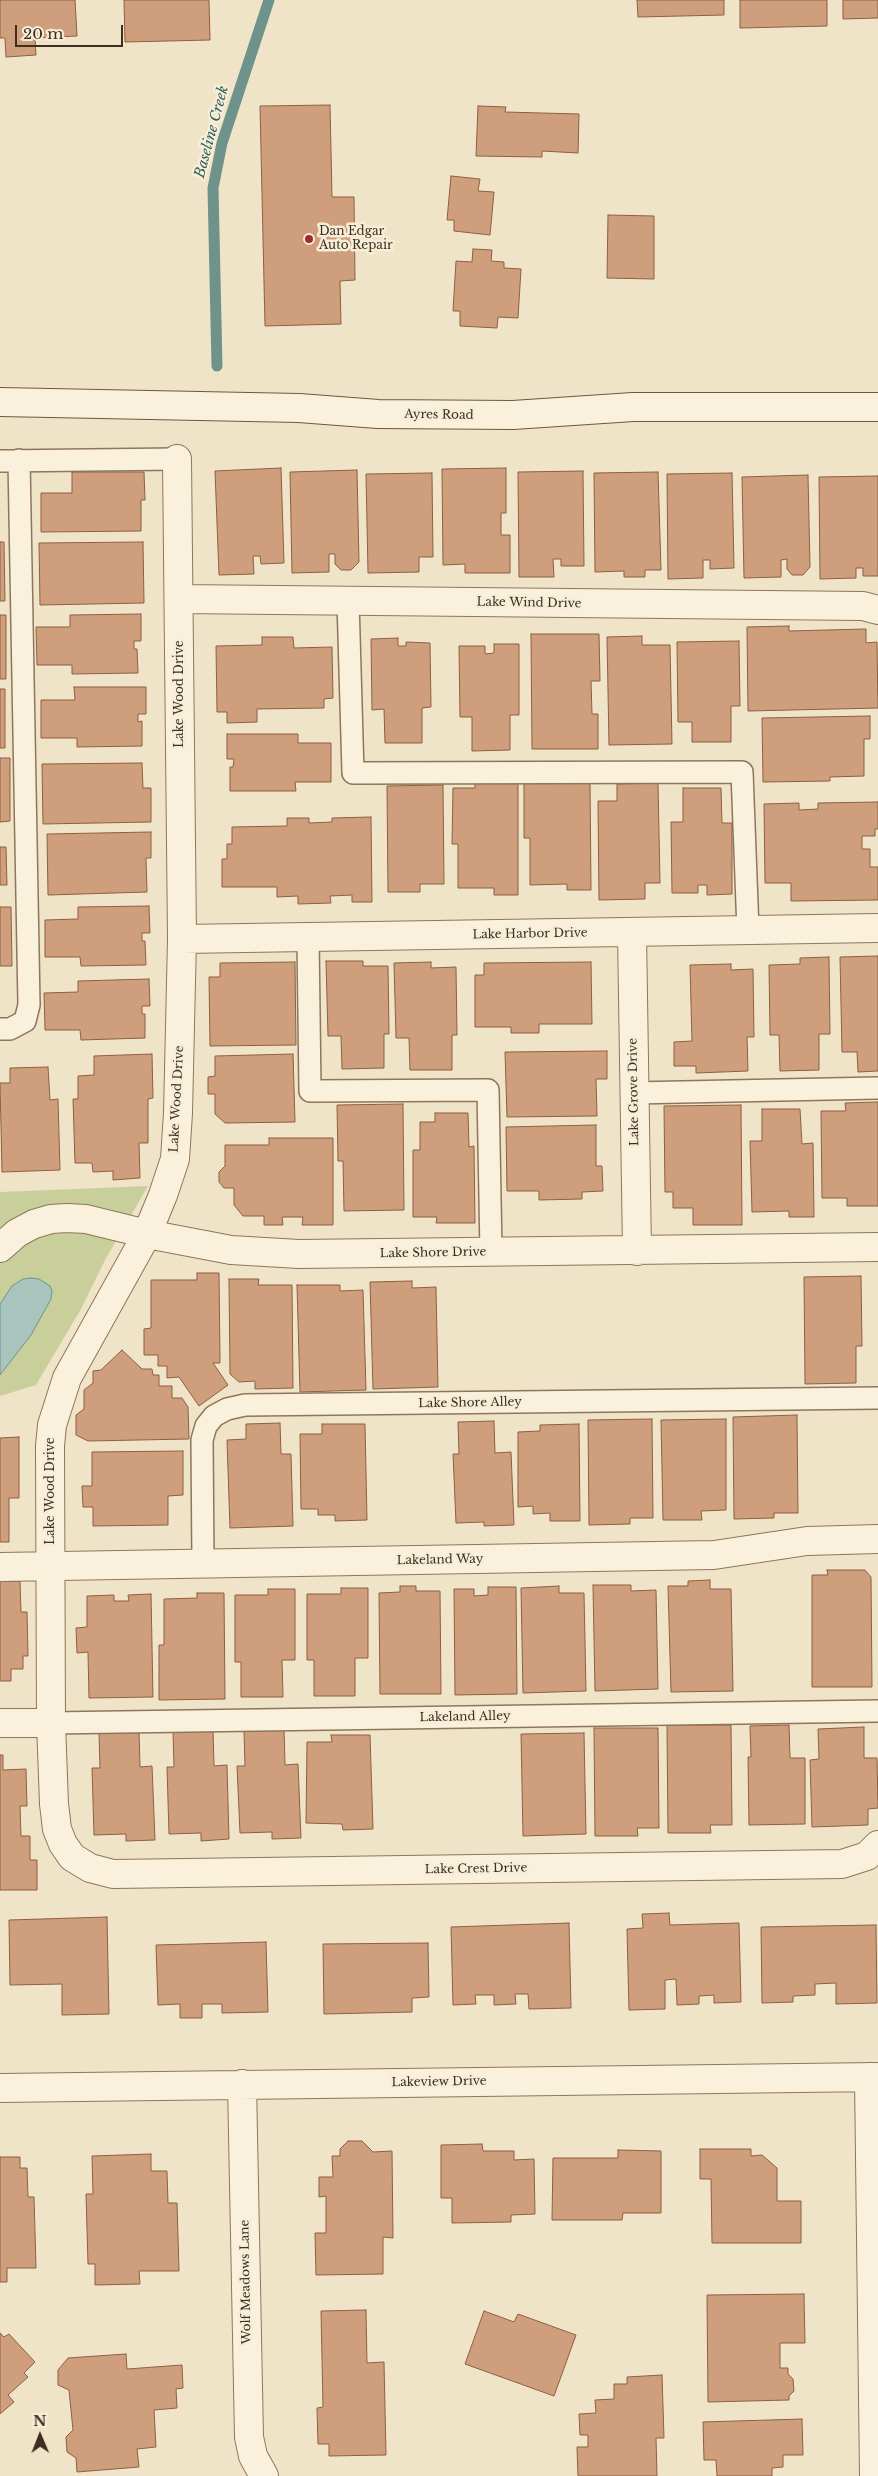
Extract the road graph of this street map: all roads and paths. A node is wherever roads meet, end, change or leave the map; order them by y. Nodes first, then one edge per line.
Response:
1 (0, 402) edge
2 (878, 407) edge
3 (177, 459) joint
4 (10, 460) edge
5 (179, 599) junction
6 (348, 601) junction
7 (878, 610) edge
8 (878, 928) edge
9 (748, 931) junction
10 (632, 933) junction
11 (308, 937) junction
12 (182, 939) junction
13 (0, 1029) edge
14 (878, 1088) edge
15 (633, 1093) junction
16 (147, 1234) junction
17 (878, 1247) edge
18 (0, 1248) edge
19 (637, 1251) junction
20 (491, 1252) junction
21 (878, 1398) edge
22 (878, 1539) edge
23 (204, 1564) junction
24 (0, 1566) edge
25 (50, 1566) junction
26 (878, 1711) edge
27 (0, 1723) edge
28 (51, 1723) junction
29 (878, 1845) edge
30 (72, 1856) joint
31 (874, 2077) edge
32 (242, 2084) junction
33 (0, 2088) edge
34 (264, 2476) edge
35 (874, 2476) edge

1 - 2 street, Ayres Road
3 - 4 lane
3 - 5 street, Lake Wood Drive
4 - 13 lane
5 - 6 street, Lake Wind Drive
5 - 12 street, Lake Wood Drive
6 - 7 street, Lake Wind Drive
6 - 9 lane
8 - 9 street, Lake Harbor Drive
9 - 10 street, Lake Harbor Drive
10 - 11 street, Lake Harbor Drive
10 - 15 street, Lake Grove Drive
11 - 12 street, Lake Harbor Drive
11 - 20 lane
12 - 16 street, Lake Wood Drive
14 - 15 lane
15 - 19 street, Lake Grove Drive
16 - 18 street, Lake Shore Drive
16 - 20 street, Lake Shore Drive
16 - 25 street, Lake Wood Drive
17 - 19 street, Lake Shore Drive
19 - 20 street, Lake Shore Drive
21 - 23 lane, Lake Shore Alley
22 - 23 street, Lakeland Way
23 - 25 street, Lakeland Way
24 - 25 street, Lakeland Way
25 - 28 street, Lake Wood Drive
26 - 28 lane, Lakeland Alley
27 - 28 street
28 - 30 street, Lake Wood Drive
29 - 30 street, Lake Crest Drive
31 - 32 street, Lakeview Drive
31 - 35 street
32 - 33 street, Lakeview Drive
32 - 34 street, Wolf Meadows Lane

